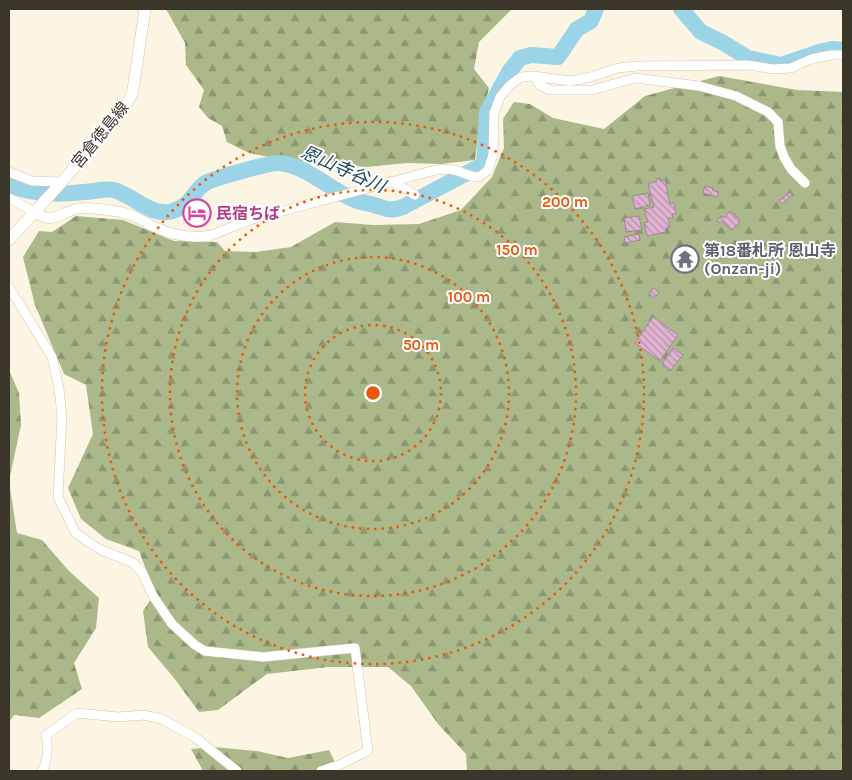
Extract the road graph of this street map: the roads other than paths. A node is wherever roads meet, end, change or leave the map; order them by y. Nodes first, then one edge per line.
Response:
1 (144, 9) edge
2 (843, 55) edge
3 (533, 76) junction
4 (9, 172) edge
5 (391, 181) junction
6 (805, 183) dead end
7 (59, 184) junction
8 (415, 195) dead end
9 (9, 198) edge
10 (34, 212) junction
11 (209, 236) joint
12 (9, 240) edge
13 (9, 286) edge
14 (42, 771) edge
15 (237, 771) edge
16 (320, 771) edge

1 - 7 main road, 宮倉徳島線
2 - 3 street
3 - 5 street
3 - 6 street
4 - 7 street
5 - 8 street
5 - 11 street
7 - 10 main road, 宮倉徳島線
9 - 10 street
10 - 11 street
10 - 12 main road, 宮倉徳島線
13 - 16 street
14 - 15 street

